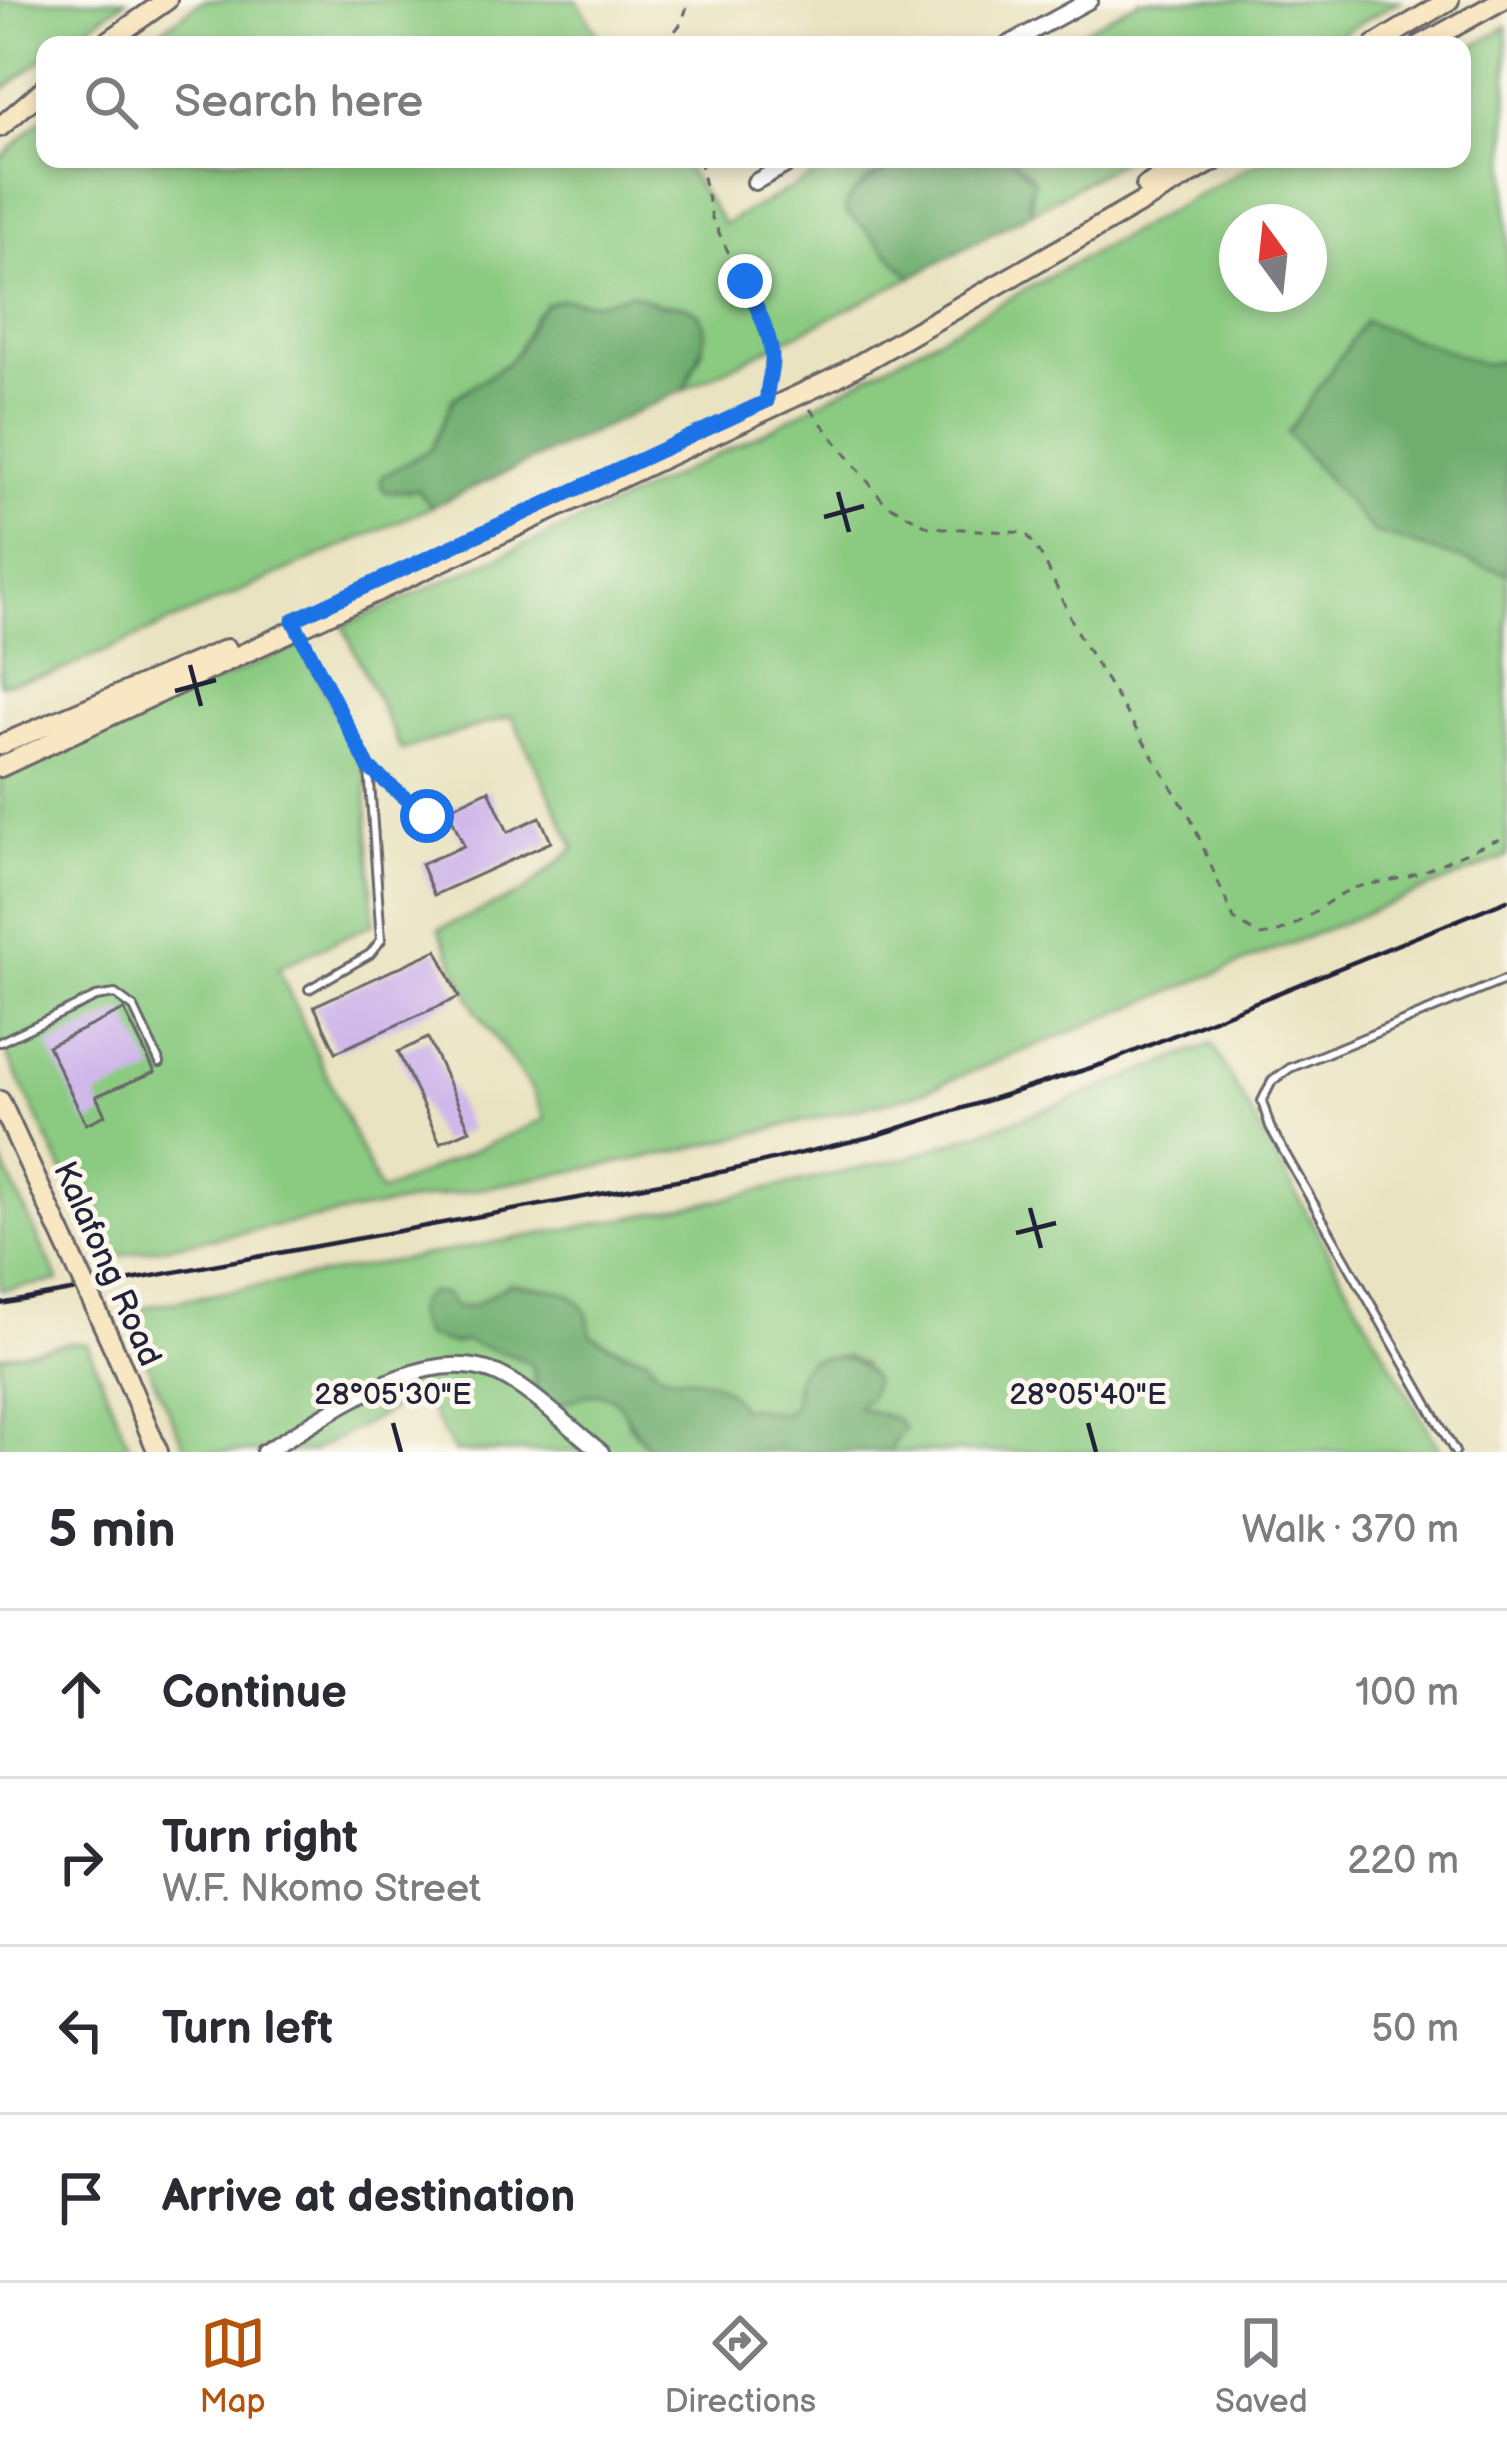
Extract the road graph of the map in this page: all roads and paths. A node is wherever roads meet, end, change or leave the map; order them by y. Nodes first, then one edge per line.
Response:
1 (167, 0) edge
2 (689, 0) edge
3 (1090, 0) edge
4 (1449, 0) edge
5 (1502, 0) edge
6 (1060, 7) edge
7 (116, 36) edge
8 (671, 36) edge
9 (1020, 36) edge
10 (1390, 36) edge
11 (1437, 36) edge
12 (36, 96) edge
13 (0, 128) edge
14 (701, 168) edge
15 (781, 168) edge
16 (1174, 168) edge
17 (1201, 168) edge
18 (755, 182) dead end
19 (794, 398) junction
20 (767, 401) junction
21 (296, 624) junction
22 (0, 745) edge
23 (0, 766) edge
24 (369, 768) junction
25 (427, 816) dead end
26 (1507, 837) edge
27 (1507, 979) edge
28 (309, 988) dead end
29 (0, 1042) edge
30 (160, 1063) dead end
31 (0, 1101) edge
32 (158, 1452) edge
33 (264, 1452) edge
34 (602, 1452) edge
35 (1455, 1452) edge

1 - 7 main road
2 - 8 path
3 - 6 street
4 - 10 main road
5 - 11 main road
6 - 9 street
12 - 13 main road
14 - 20 path
15 - 18 street
16 - 20 main road
17 - 19 main road
19 - 21 main road
19 - 26 path
20 - 21 main road
21 - 22 main road
21 - 23 main road
21 - 24 lane
24 - 25 lane
24 - 28 lane
27 - 35 lane
29 - 30 lane
31 - 32 main road, Kalafong Road, bridge
33 - 34 street

